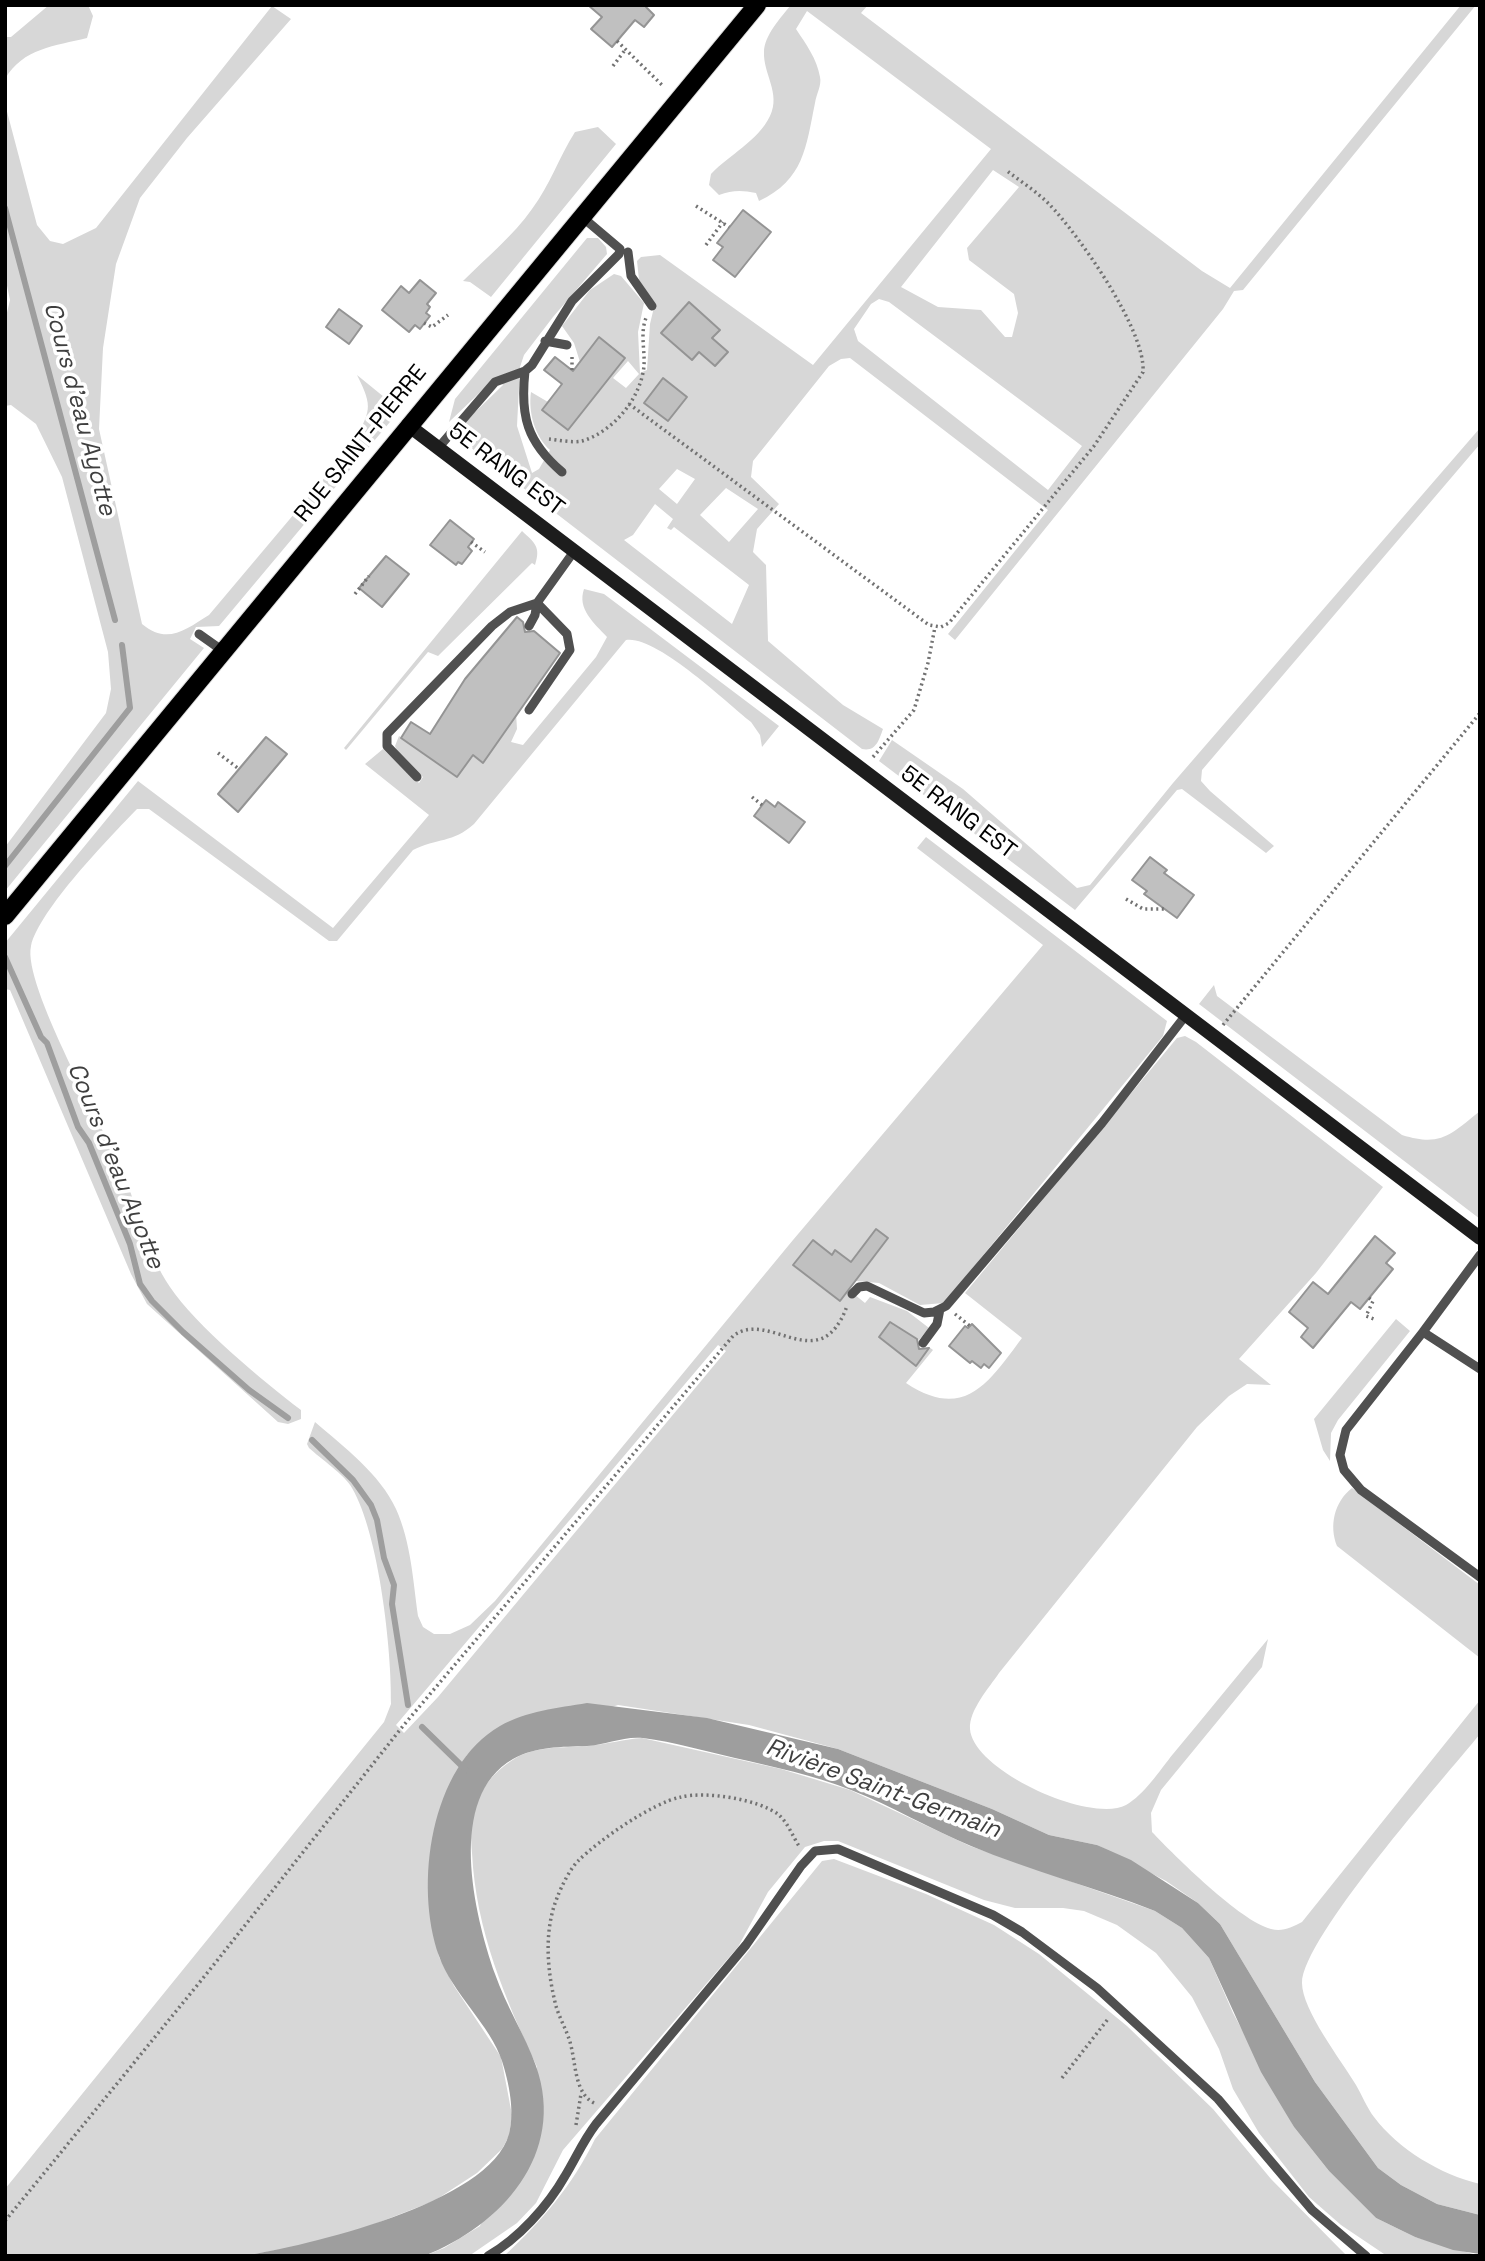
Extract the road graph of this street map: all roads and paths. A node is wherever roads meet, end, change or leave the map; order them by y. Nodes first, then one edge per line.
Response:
1 (757, 5) edge
2 (617, 41) dead end
3 (625, 50) junction
4 (612, 66) dead end
5 (664, 87) dead end
6 (1006, 170) dead end
7 (696, 206) dead end
8 (581, 216) junction
9 (723, 222) junction
10 (729, 227) dead end
11 (706, 245) dead end
12 (628, 251) dead end
13 (652, 306) joint
14 (448, 315) dead end
15 (424, 323) dead end
16 (545, 341) junction
17 (567, 345) dead end
18 (525, 371) junction
19 (629, 404) junction
20 (408, 425) junction
21 (534, 442) junction
22 (439, 447) junction
23 (562, 472) dead end
24 (471, 542) dead end
25 (575, 550) junction
26 (485, 552) dead end
27 (369, 576) dead end
28 (355, 594) dead end
29 (537, 603) junction
30 (528, 626) dead end
31 (935, 627) junction
32 (200, 634) dead end
33 (223, 651) junction
34 (529, 710) dead end
35 (1480, 713) edge
36 (218, 753) dead end
37 (862, 768) junction
38 (239, 769) dead end
39 (417, 777) dead end
40 (752, 797) dead end
41 (762, 804) dead end
42 (1126, 900) dead end
43 (1164, 909) dead end
44 (5, 916) edge
45 (1186, 1014) junction
46 (1214, 1036) junction
47 (1480, 1238) edge
48 (1480, 1255) edge
49 (852, 1294) joint
50 (1369, 1298) dead end
51 (940, 1309) junction
52 (1374, 1319) dead end
53 (1423, 1332) junction
54 (923, 1343) dead end
55 (1480, 1369) edge
56 (1480, 1577) edge
57 (808, 1858) junction
58 (1119, 2007) junction
59 (1062, 2078) dead end
60 (613, 2106) junction
61 (5, 2221) edge
62 (488, 2256) edge
63 (1366, 2256) edge

1 - 8 main road, RUE SAINT-PIERRE
2 - 3 path
3 - 4 path
3 - 5 path
6 - 31 path
7 - 9 path
8 - 16 lane
8 - 20 main road, RUE SAINT-PIERRE
9 - 10 path
9 - 11 path
12 - 13 lane
13 - 19 path
14 - 15 path
16 - 17 lane
16 - 18 lane
18 - 21 lane
18 - 22 lane
19 - 21 path
19 - 31 path
20 - 22 street, 5E RANG EST
20 - 33 main road, RUE SAINT-PIERRE
21 - 23 lane
22 - 25 street, 5E RANG EST
24 - 26 path
25 - 29 lane
25 - 37 street, 5E RANG EST
27 - 28 path
29 - 30 lane
29 - 34 lane
29 - 39 lane
31 - 37 path
32 - 33 lane
33 - 44 main road, RUE SAINT-PIERRE
35 - 46 path
36 - 38 path
37 - 45 street, 5E RANG EST
40 - 41 path
42 - 43 path
45 - 46 street, 5E RANG EST
45 - 51 lane
46 - 47 street, 5E RANG EST
48 - 53 lane
49 - 51 lane
49 - 61 path
50 - 52 path
51 - 54 lane
53 - 55 lane
53 - 56 lane
57 - 58 lane
57 - 60 lane
57 - 60 path
58 - 59 path
58 - 63 lane
60 - 62 lane

